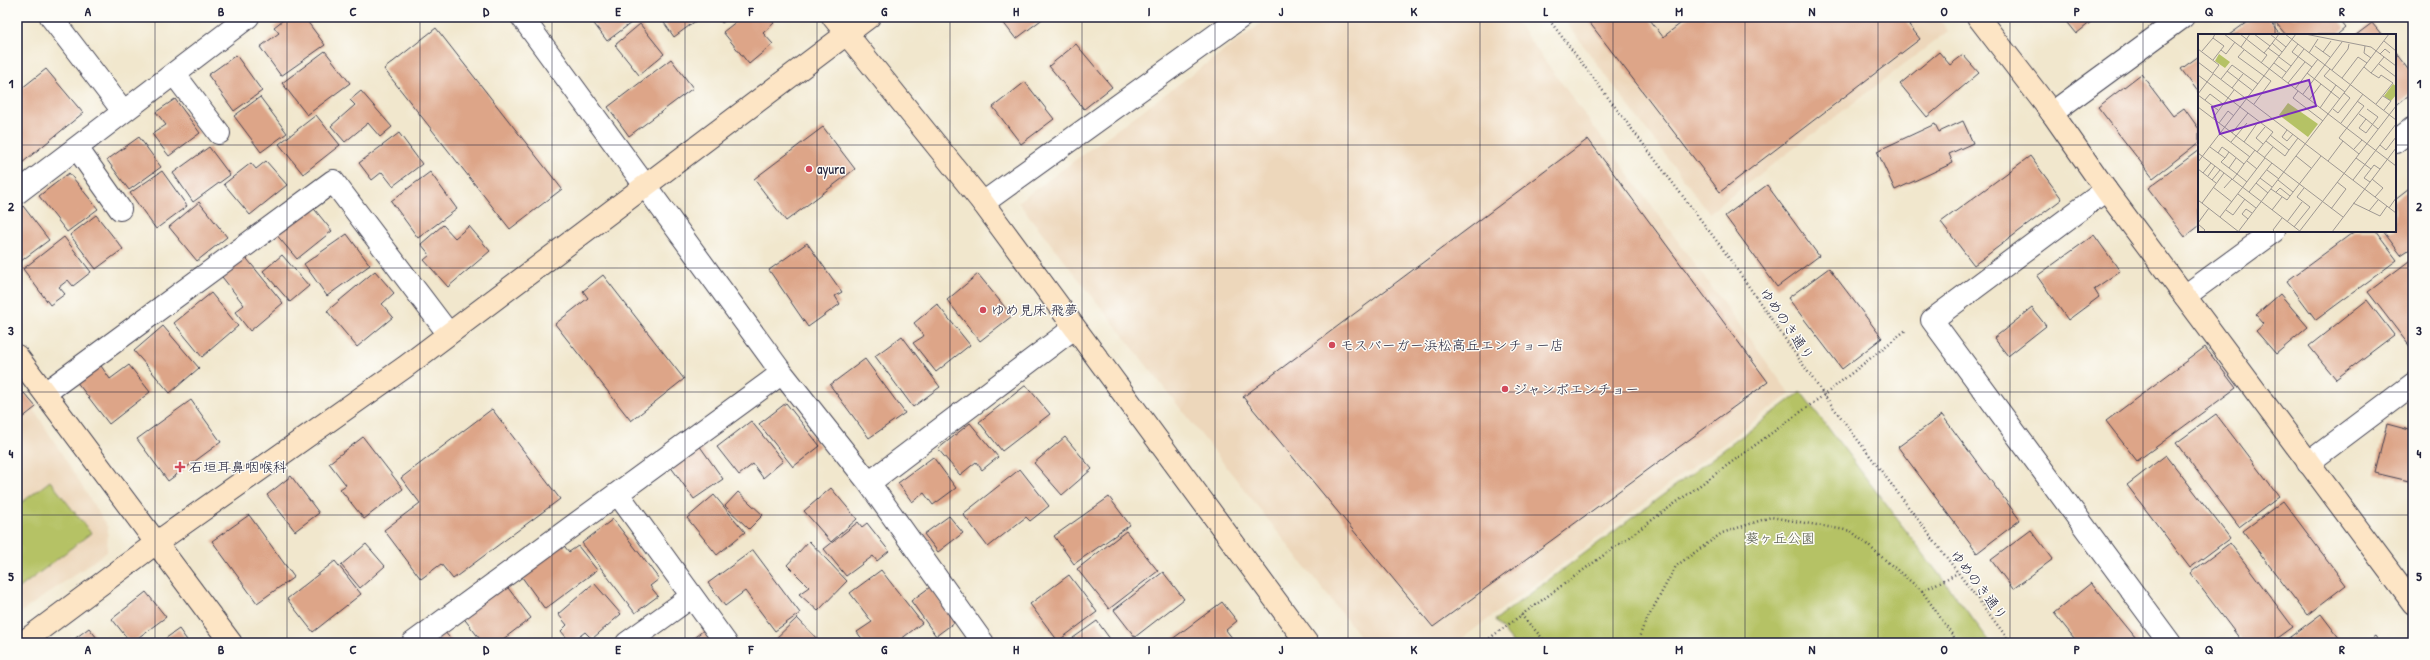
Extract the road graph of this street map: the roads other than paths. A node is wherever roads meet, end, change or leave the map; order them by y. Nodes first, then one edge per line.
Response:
1 (51, 17) edge
2 (248, 17) edge
3 (522, 17) edge
4 (869, 17) edge
5 (1241, 17) edge
6 (1978, 17) edge
7 (2183, 17) edge
8 (840, 25) edge
9 (174, 75) junction
10 (123, 110) junction
11 (2052, 113) junction
12 (2413, 128) edge
13 (219, 132) dead end
14 (2396, 141) edge
15 (77, 148) junction
16 (646, 184) junction
17 (2106, 190) junction
18 (17, 193) edge
19 (983, 203) junction
20 (120, 209) dead end
21 (2273, 232) edge
22 (2186, 296) junction
23 (1074, 328) junction
24 (448, 333) junction
25 (17, 356) edge
26 (782, 373) junction
27 (2413, 384) edge
28 (45, 393) junction
29 (2308, 463) junction
30 (869, 483) junction
31 (618, 494) junction
32 (156, 543) junction
33 (691, 597) junction
34 (2413, 603) edge
35 (977, 641) edge
36 (22, 643) edge
37 (231, 643) edge
38 (413, 643) edge
39 (628, 643) edge
40 (726, 643) edge
41 (1307, 643) edge
42 (2170, 643) edge

1 - 10 street
2 - 9 street
3 - 16 street
4 - 8 street
5 - 19 street
6 - 11 street
7 - 11 street
8 - 16 street
8 - 19 street
9 - 10 street
9 - 13 street
10 - 15 street
11 - 17 street
12 - 14 street
15 - 18 street
15 - 20 street
16 - 24 street
16 - 26 street
17 - 22 street
17 - 42 street
19 - 23 street
21 - 22 street
22 - 29 street
23 - 30 street
23 - 41 street
24 - 28 street
24 - 32 street
25 - 28 street
26 - 30 street
26 - 31 street
27 - 29 street
28 - 32 street
29 - 34 street
30 - 35 street
31 - 33 street
31 - 38 street
32 - 36 street
32 - 37 street
33 - 39 street
33 - 40 street

